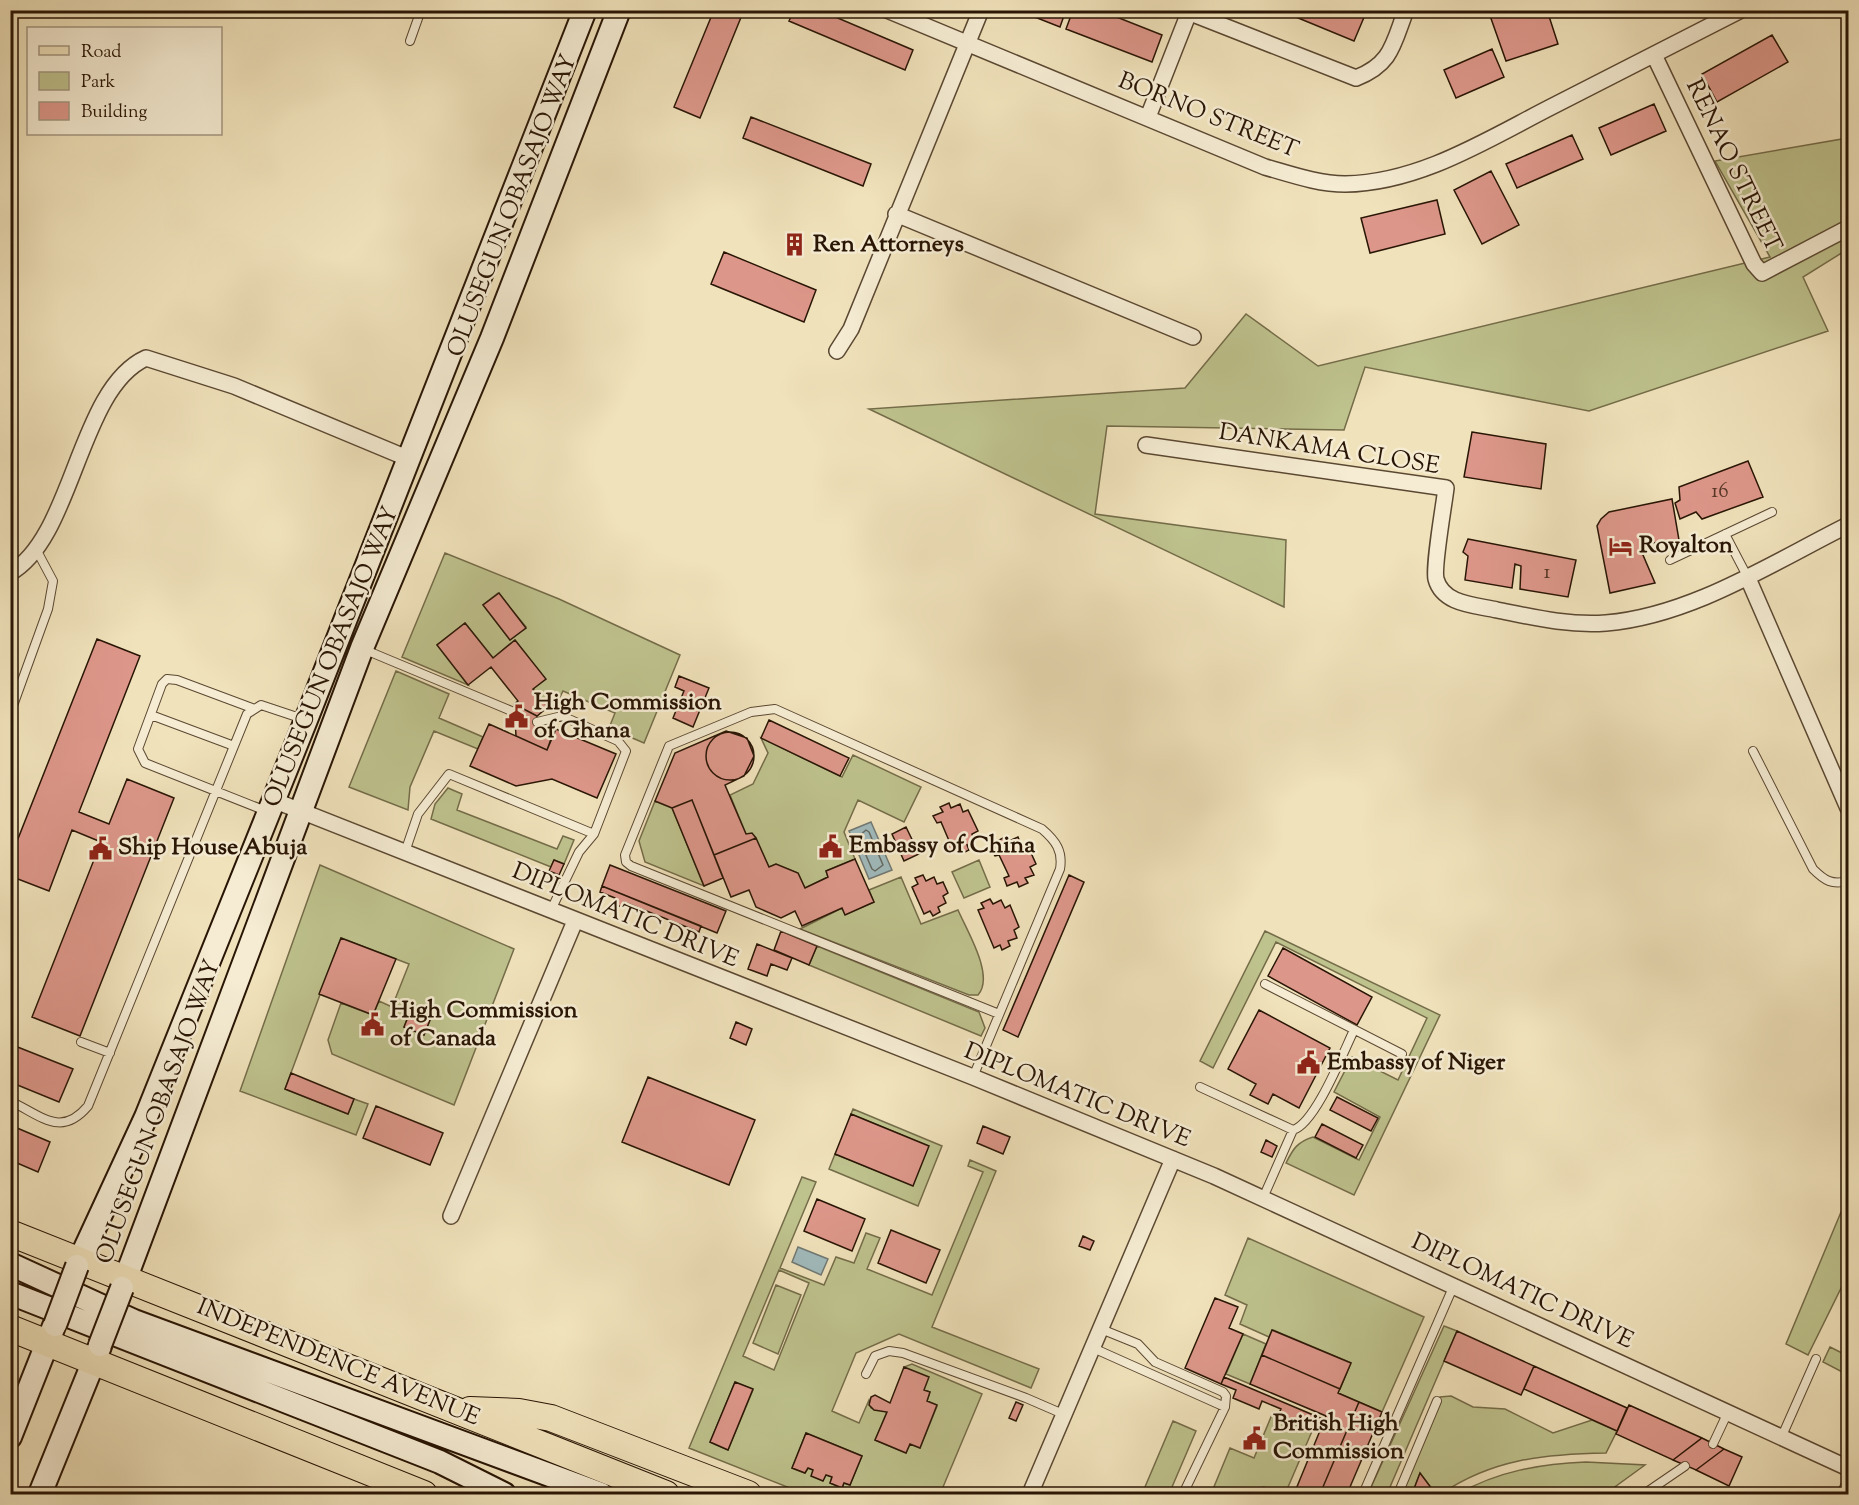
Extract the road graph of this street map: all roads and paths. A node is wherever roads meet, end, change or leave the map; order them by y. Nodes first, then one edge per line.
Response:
1 (421, 10) edge
2 (585, 10) edge
3 (619, 10) edge
4 (888, 10) edge
5 (981, 10) edge
6 (1406, 10) edge
7 (1741, 10) edge
8 (1187, 11) edge
9 (410, 40) dead end
10 (968, 43) junction
11 (1654, 55) junction
12 (1148, 117) junction
13 (896, 214) junction
14 (1848, 228) edge
15 (1193, 337) dead end
16 (837, 351) dead end
17 (1146, 445) dead end
18 (407, 458) junction
19 (1772, 512) dead end
20 (1848, 525) edge
21 (1725, 534) junction
22 (37, 551) junction
23 (1670, 560) dead end
24 (363, 572) junction
25 (10, 573) edge
26 (1747, 576) junction
27 (388, 585) junction
28 (362, 648) junction
29 (252, 708) junction
30 (514, 712) dead end
31 (10, 714) edge
32 (151, 715) junction
33 (306, 720) junction
34 (537, 722) dead end
35 (234, 746) junction
36 (1753, 752) dead end
37 (217, 790) junction
38 (271, 806) junction
39 (1848, 808) edge
40 (300, 811) junction
41 (594, 834) junction
42 (405, 852) junction
43 (1848, 881) edge
44 (550, 912) junction
45 (575, 921) junction
46 (1265, 984) dead end
47 (999, 1014) junction
48 (1354, 1030) junction
49 (81, 1041) dead end
50 (110, 1053) junction
51 (1402, 1054) dead end
52 (973, 1077) junction
53 (1200, 1087) dead end
54 (10, 1101) edge
55 (146, 1117) junction
56 (1293, 1130) junction
57 (181, 1131) junction
58 (1173, 1159) junction
59 (1263, 1198) junction
60 (451, 1216) dead end
61 (10, 1233) edge
62 (78, 1263) junction
63 (10, 1264) edge
64 (124, 1283) junction
65 (1454, 1285) junction
66 (10, 1293) edge
67 (10, 1328) edge
68 (1101, 1329) junction
69 (52, 1334) junction
70 (1093, 1348) junction
71 (97, 1353) junction
72 (1816, 1359) dead end
73 (866, 1374) dead end
74 (1437, 1401) dead end
75 (1225, 1407) junction
76 (450, 1409) junction
77 (1728, 1411) junction
78 (1063, 1414) junction
79 (1782, 1436) junction
80 (10, 1437) edge
81 (1713, 1443) dead end
82 (1685, 1466) dead end
83 (1848, 1468) edge
84 (1848, 1479) edge
85 (1649, 1493) edge
86 (39, 1494) edge
87 (424, 1494) edge
88 (504, 1494) edge
89 (601, 1494) edge
90 (666, 1494) edge
91 (748, 1494) edge
92 (1030, 1494) edge
93 (1183, 1494) edge
94 (1363, 1494) edge
95 (1398, 1494) edge
96 (1841, 1494) edge

1 - 9 lane
2 - 18 main road, OLUSEGUN OBASAJO WAY
3 - 27 main road, OLUSEGUN OBASAJO WAY
4 - 10 street, BORNO STREET
5 - 10 street
6 - 8 street
7 - 11 street, BORNO STREET
8 - 12 street
10 - 12 street, BORNO STREET
10 - 13 street
11 - 12 street, BORNO STREET
11 - 14 street, RENAO STREET
13 - 15 street
13 - 16 street
17 - 26 street, DANKAMA CLOSE
18 - 22 street
18 - 24 main road, OLUSEGUN OBASAJO WAY
19 - 21 lane
20 - 26 street
21 - 23 lane
21 - 26 lane
22 - 25 street
22 - 31 lane
24 - 27 main road
24 - 33 main road, OLUSEGUN OBASAJO WAY
26 - 39 street
27 - 28 main road, OLUSEGUN OBASAJO WAY
28 - 30 lane
28 - 40 main road, OLUSEGUN OBASAJO WAY
29 - 32 lane
29 - 33 lane
29 - 35 lane
32 - 35 lane
32 - 37 lane
33 - 38 main road, OLUSEGUN OBASAJO WAY
34 - 41 lane
35 - 37 lane
36 - 43 lane
37 - 38 lane
37 - 50 lane
38 - 40 street, DIPLOMATIC DRIVE
38 - 55 main road, OLUSEGUN OBASAJO WAY
40 - 42 street, DIPLOMATIC DRIVE
40 - 57 main road, OLUSEGUN OBASAJO WAY
41 - 42 lane
41 - 44 lane
42 - 44 street, DIPLOMATIC DRIVE
44 - 45 street, DIPLOMATIC DRIVE
45 - 52 street, DIPLOMATIC DRIVE
45 - 60 street
46 - 48 lane
47 - 47 lane
47 - 52 lane
48 - 51 lane
48 - 56 lane
49 - 50 lane
50 - 54 lane
52 - 58 street, DIPLOMATIC DRIVE
53 - 56 lane
55 - 57 main road
55 - 62 main road, OLUSEGUN OBASAJO WAY
56 - 59 lane
57 - 64 main road, OLUSEGUN OBASAJO WAY
58 - 59 street, DIPLOMATIC DRIVE
58 - 68 street
59 - 65 street, DIPLOMATIC DRIVE
61 - 62 main road, INDEPENDENCE AVENUE
62 - 64 main road, INDEPENDENCE AVENUE
62 - 69 main road, OLUSEGUN OBASAJO WAY, bridge
63 - 89 main road, INDEPENDENCE AVENUE
64 - 71 main road, OLUSEGUN OBASAJO WAY, bridge
64 - 76 main road, INDEPENDENCE AVENUE
65 - 77 street, DIPLOMATIC DRIVE
65 - 94 lane
66 - 88 main road
67 - 69 main road
68 - 70 street
68 - 75 lane
69 - 71 main road
69 - 80 main road, OLUSEGUN OBASAJO WAY
70 - 75 lane
70 - 78 street
71 - 86 main road, OLUSEGUN OBASAJO WAY
71 - 87 main road
72 - 79 lane
73 - 78 lane
74 - 95 lane
75 - 93 lane
76 - 90 main road, INDEPENDENCE AVENUE
76 - 91 main road
77 - 79 street, DIPLOMATIC DRIVE
77 - 81 lane
78 - 92 street
79 - 83 street, DIPLOMATIC DRIVE
82 - 85 lane
84 - 96 lane

